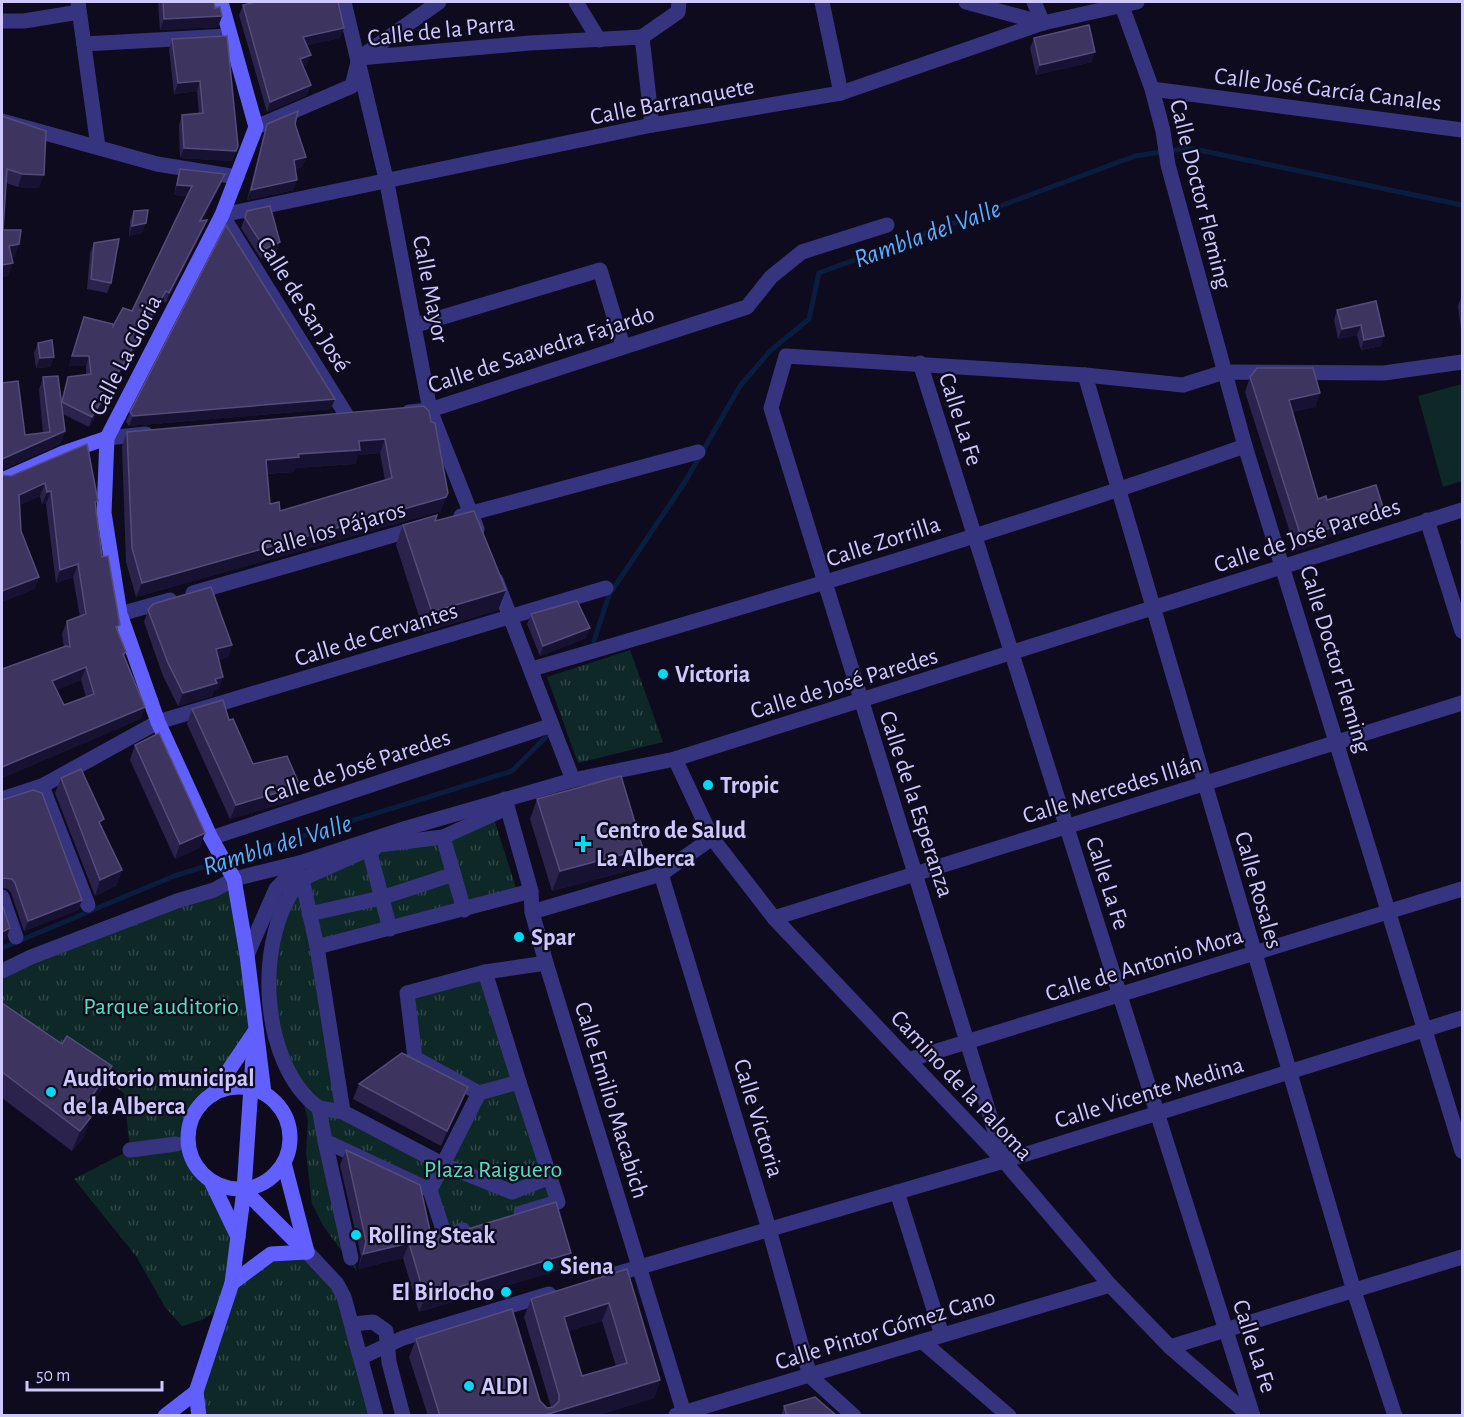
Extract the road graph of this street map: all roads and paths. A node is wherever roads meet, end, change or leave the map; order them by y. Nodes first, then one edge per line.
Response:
1 (221, 2) edge
2 (344, 2) edge
3 (439, 2) edge
4 (576, 2) edge
5 (679, 2) edge
6 (822, 2) edge
7 (966, 2) edge
8 (1034, 2) edge
9 (1130, 4) edge
10 (78, 7) edge
11 (2, 21) edge
12 (1043, 23) junction
13 (228, 36) junction
14 (642, 37) junction
15 (599, 40) junction
16 (84, 44) junction
17 (359, 58) junction
18 (1152, 89) junction
19 (841, 93) junction
20 (2, 121) edge
21 (652, 125) junction
22 (256, 128) junction
23 (1462, 129) edge
24 (98, 147) junction
25 (237, 177) junction
26 (387, 183) junction
27 (222, 215) junction
28 (886, 225) dead end
29 (416, 325) junction
30 (623, 345) junction
31 (1462, 362) edge
32 (920, 363) junction
33 (1224, 372) junction
34 (1084, 375) junction
35 (430, 410) junction
36 (394, 413) edge
37 (324, 418) edge
38 (164, 433) edge
39 (107, 438) junction
40 (1245, 446) junction
41 (698, 452) dead end
42 (2, 480) edge
43 (1119, 491) junction
44 (1462, 510) edge
45 (470, 513) junction
46 (1427, 520) junction
47 (974, 535) junction
48 (483, 544) edge
49 (491, 565) edge
50 (1284, 566) junction
51 (826, 583) junction
52 (606, 588) dead end
53 (1153, 608) junction
54 (120, 614) junction
55 (511, 617) junction
56 (1462, 631) edge
57 (1012, 654) junction
58 (532, 669) junction
59 (860, 702) junction
60 (1462, 703) edge
61 (158, 722) junction
62 (552, 725) junction
63 (1337, 742) junction
64 (675, 759) junction
65 (573, 780) junction
66 (1205, 784) junction
67 (42, 786) junction
68 (2, 798) edge
69 (506, 803) junction
70 (1067, 827) junction
71 (443, 837) junction
72 (211, 838) junction
73 (712, 838) junction
74 (378, 845) junction
75 (303, 862) junction
76 (454, 874) junction
77 (661, 874) junction
78 (916, 874) junction
79 (234, 879) junction
80 (302, 879) junction
81 (1462, 889) edge
82 (531, 891) junction
83 (2, 897) edge
84 (381, 898) junction
85 (88, 905) dead end
86 (464, 910) junction
87 (532, 912) junction
88 (1389, 912) junction
89 (309, 914) junction
90 (774, 918) junction
91 (390, 929) junction
92 (16, 937) dead end
93 (317, 947) junction
94 (1254, 954) junction
95 (247, 955) junction
96 (546, 963) junction
97 (2, 972) edge
98 (484, 972) junction
99 (1120, 995) junction
100 (1462, 1018) edge
101 (255, 1030) junction
102 (1425, 1030) junction
103 (969, 1041) junction
104 (908, 1060) junction
105 (1289, 1072) junction
106 (519, 1082) junction
107 (257, 1091) junction
108 (479, 1093) junction
109 (212, 1095) junction
110 (319, 1108) junction
111 (343, 1112) junction
112 (1158, 1113) junction
113 (325, 1141) junction
114 (176, 1144) dead end
115 (130, 1150) dead end
116 (1462, 1151) edge
117 (1005, 1161) junction
118 (284, 1163) junction
119 (442, 1164) junction
120 (550, 1177) junction
121 (211, 1181) junction
122 (244, 1190) junction
123 (430, 1190) junction
124 (897, 1192) junction
125 (501, 1219) edge
126 (479, 1226) edge
127 (769, 1229) junction
128 (238, 1237) junction
129 (307, 1252) junction
130 (1462, 1257) edge
131 (351, 1258) dead end
132 (640, 1267) junction
133 (597, 1280) edge
134 (232, 1283) junction
135 (1110, 1285) junction
136 (564, 1290) edge
137 (1354, 1291) junction
138 (353, 1324) junction
139 (1226, 1329) junction
140 (942, 1335) junction
141 (922, 1341) junction
142 (388, 1346) junction
143 (1170, 1347) junction
144 (362, 1357) junction
145 (810, 1376) junction
146 (196, 1392) junction
147 (682, 1415) edge
148 (165, 1416) edge
149 (199, 1416) edge
150 (376, 1416) edge
151 (403, 1416) edge
152 (854, 1416) edge
153 (1009, 1416) edge
154 (1252, 1416) edge
155 (1395, 1416) edge

1 - 13 main road
2 - 17 street, Calle Mayor
3 - 17 street
4 - 15 street
5 - 14 street
6 - 19 street
7 - 12 street
8 - 12 street
9 - 12 street, Calle Barranquete
9 - 18 street, Calle Doctor Fleming
10 - 11 street
10 - 16 street
12 - 19 street, Calle Barranquete
13 - 16 street
13 - 22 main road
14 - 15 street, Calle de la Parra
14 - 21 street
15 - 17 street, Calle de la Parra
16 - 24 street
17 - 22 street, Calle de la Parra
17 - 26 street, Calle Mayor
18 - 23 street, Calle José García Canales
18 - 33 street, Calle Doctor Fleming
19 - 21 street, Calle Barranquete
20 - 24 street
21 - 26 street, Calle Barranquete
22 - 25 main road, Calle La Gloria
24 - 25 street
25 - 27 main road, Calle La Gloria
26 - 27 street, Calle Barranquete
26 - 29 street, Calle Mayor
27 - 37 street, Calle de San José
27 - 39 main road, Calle La Gloria
28 - 30 street, Calle de Saavedra Fajardo
29 - 30 street
29 - 35 street, Calle Mayor
30 - 35 street, Calle de Saavedra Fajardo
31 - 33 street
32 - 34 street
32 - 47 street, Calle La Fe
32 - 51 street, Calle de la Esperanza
33 - 34 street
33 - 40 street, Calle Doctor Fleming
34 - 43 street, Calle Rosales
35 - 36 street, Calle de Saavedra Fajardo
35 - 45 street, Calle Mayor
38 - 39 street
39 - 42 main road
39 - 54 main road, Calle La Gloria
40 - 43 street, Calle Zorrilla
40 - 50 street, Calle Doctor Fleming
41 - 45 street, Calle los Pájaros
43 - 47 street, Calle Zorrilla
43 - 53 street, Calle Rosales
44 - 46 street, Calle de José Paredes
45 - 48 street, Calle Mayor
45 - 54 street, Calle los Pájaros
46 - 50 street, Calle de José Paredes
46 - 56 street
47 - 51 street, Calle Zorrilla
47 - 57 street, Calle La Fe
49 - 55 street
50 - 53 street, Calle de José Paredes
50 - 63 street, Calle Doctor Fleming
51 - 58 street, Calle Zorrilla
51 - 59 street, Calle de la Esperanza
52 - 55 street, Calle de Cervantes
53 - 57 street, Calle de José Paredes
53 - 66 street, Calle Rosales
54 - 61 main road, Calle La Gloria
55 - 58 street
55 - 61 street, Calle de Cervantes
57 - 59 street, Calle de José Paredes
57 - 70 street, Calle La Fe
58 - 62 street
59 - 64 street, Calle de José Paredes
59 - 78 street, Calle de la Esperanza
60 - 63 street, Calle Mercedes Illán
61 - 67 street, Calle de Cervantes
61 - 72 main road, Calle La Gloria
62 - 65 street
62 - 72 street, Calle de José Paredes
63 - 66 street, Calle Mercedes Illán
63 - 88 street, Calle Doctor Fleming
64 - 65 street, Calle de José Paredes
64 - 73 street, Camino de la Paloma
65 - 69 street, Calle de José Paredes
66 - 70 street, Calle Mercedes Illán
66 - 94 street, Calle Rosales
67 - 68 street, Calle de Cervantes
67 - 85 street
69 - 71 street
69 - 75 street, Calle de José Paredes
69 - 82 street, Calle Emilio Macabich
70 - 78 street, Calle Mercedes Illán
70 - 99 street, Calle La Fe
71 - 74 street
71 - 76 street
72 - 79 main road, Calle La Gloria
73 - 77 street
73 - 90 street, Camino de la Paloma
74 - 80 street
74 - 84 street
75 - 79 street, Calle de José Paredes
75 - 95 street
76 - 84 street
76 - 86 street
77 - 87 street
77 - 127 street, Calle Victoria
78 - 90 street, Calle Mercedes Illán
78 - 103 street, Calle de la Esperanza
79 - 95 main road, Calle La Gloria
79 - 97 street, Calle de José Paredes
80 - 89 street
80 - 110 street
81 - 88 street, Calle de Antonio Mora
82 - 86 street
82 - 87 street, Calle Emilio Macabich
83 - 92 street
84 - 89 street
84 - 91 street
86 - 91 street
87 - 96 street, Calle Emilio Macabich
88 - 94 street, Calle de Antonio Mora
88 - 102 street, Calle Doctor Fleming
89 - 93 street
90 - 104 street, Camino de la Paloma
91 - 93 street
93 - 111 street
94 - 99 street, Calle de Antonio Mora
94 - 105 street, Calle Rosales
95 - 101 main road, Calle La Gloria
96 - 98 street
96 - 132 street, Calle Emilio Macabich
98 - 106 street
98 - 108 street
99 - 103 street, Calle de Antonio Mora
99 - 112 street, Calle La Fe
100 - 102 street, Calle Vicente Medina
101 - 107 main road, Calle La Gloria
101 - 109 main road
102 - 105 street, Calle Vicente Medina
102 - 116 street, Calle Doctor Fleming
103 - 104 street, Calle de Antonio Mora
103 - 117 street, Calle de la Esperanza
104 - 117 street, Camino de la Paloma
105 - 112 street, Calle Vicente Medina
105 - 137 street, Calle Rosales
106 - 108 street
106 - 120 street
107 - 109 main road
107 - 118 main road
107 - 122 main road, Calle La Gloria
108 - 119 street
109 - 121 main road
110 - 111 street
110 - 113 street
111 - 119 street
112 - 117 street, Calle Vicente Medina
112 - 139 street, Calle La Fe
113 - 123 street
113 - 131 street
114 - 115 street
117 - 124 street, Calle Vicente Medina
117 - 135 street, Camino de la Paloma
118 - 122 main road
118 - 129 main road
119 - 120 street
119 - 123 street
120 - 125 street
121 - 122 main road
121 - 128 main road
122 - 128 main road, Calle La Gloria
122 - 129 main road
123 - 126 street
124 - 127 street, Calle Vicente Medina
124 - 140 street
127 - 132 street, Calle Vicente Medina
127 - 145 street, Calle Victoria
128 - 134 main road, Calle La Gloria
129 - 134 main road
129 - 138 street
130 - 137 street
132 - 133 street, Calle Vicente Medina
132 - 147 street, Calle Emilio Macabich
134 - 146 main road, Calle La Gloria
135 - 140 street, Calle Pintor Gómez Cano
135 - 143 street, Camino de la Paloma
136 - 142 street
137 - 139 street
137 - 155 street, Calle Rosales
138 - 142 street
138 - 144 street
139 - 143 street
139 - 154 street, Calle La Fe
140 - 141 street, Calle Pintor Gómez Cano
141 - 145 street, Calle Pintor Gómez Cano
141 - 153 street
142 - 144 street
142 - 151 street
143 - 154 street, Camino de la Paloma
144 - 150 street
145 - 147 street, Calle Pintor Gómez Cano
145 - 152 street
146 - 148 main road
146 - 149 main road

